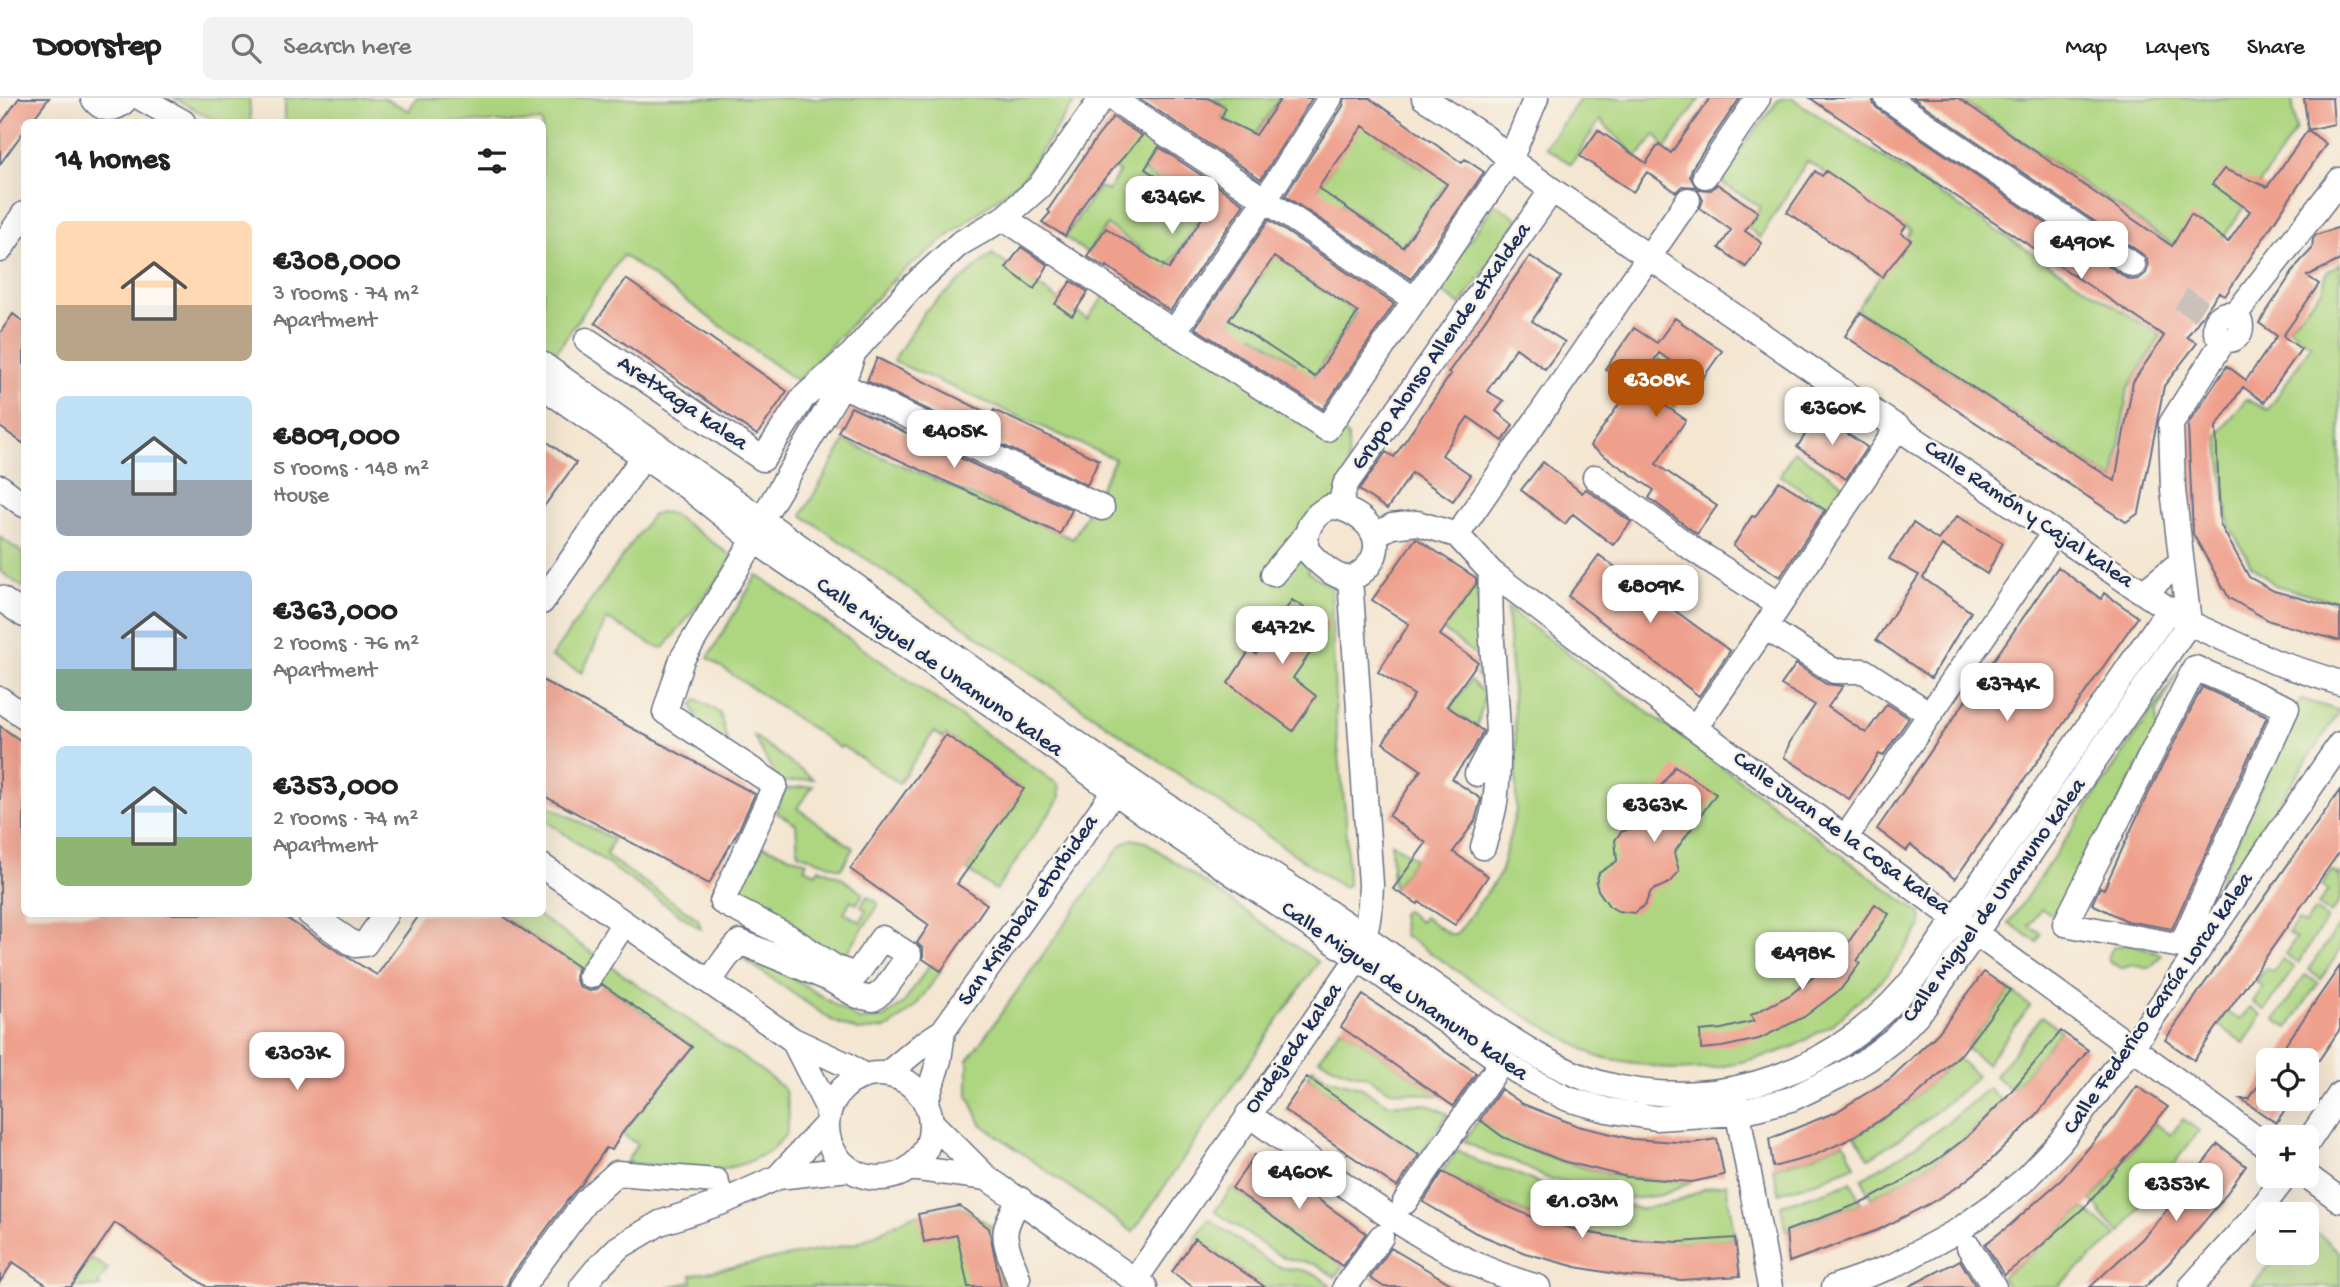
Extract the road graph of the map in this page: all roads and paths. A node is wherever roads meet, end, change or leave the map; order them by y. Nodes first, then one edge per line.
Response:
1 (141, 98) edge
2 (1102, 98) edge
3 (1112, 98) edge
4 (1330, 98) edge
5 (1424, 98) edge
6 (1536, 98) edge
7 (1758, 98) edge
8 (1887, 98) edge
9 (100, 108) edge
10 (142, 119) edge
11 (178, 119) edge
12 (1510, 160) junction
13 (1705, 176) dead end
14 (2340, 180) edge
15 (1552, 190) junction
16 (1265, 200) junction
17 (1688, 200) dead end
18 (21, 218) edge
19 (1004, 218) junction
20 (0, 250) edge
21 (1649, 257) junction
22 (2133, 265) dead end
23 (1414, 299) junction
24 (1174, 332) junction
25 (587, 341) dead end
26 (854, 352) junction
27 (546, 367) edge
28 (842, 385) junction
29 (546, 388) edge
30 (1898, 427) junction
31 (648, 450) junction
32 (1595, 477) dead end
33 (0, 488) edge
34 (21, 503) edge
35 (1340, 507) junction
36 (1102, 508) dead end
37 (758, 529) junction
38 (2054, 533) junction
39 (1375, 535) junction
40 (1457, 535) junction
41 (1305, 536) junction
42 (2182, 562) junction
43 (1491, 572) junction
44 (1273, 574) dead end
45 (1350, 578) junction
46 (2144, 592) junction
47 (546, 596) edge
48 (0, 598) edge
49 (1779, 605) junction
50 (21, 613) edge
51 (2179, 616) junction
52 (1765, 627) junction
53 (2340, 683) edge
54 (0, 699) edge
55 (21, 714) edge
56 (1930, 714) junction
57 (1695, 728) junction
58 (1499, 731) junction
59 (2340, 744) edge
60 (1477, 774) dead end
61 (1119, 784) junction
62 (1846, 837) junction
63 (1483, 847) dead end
64 (546, 869) edge
65 (2077, 898) joint
66 (314, 917) edge
67 (384, 917) edge
68 (1956, 918) junction
69 (624, 923) junction
70 (1976, 933) junction
71 (1362, 947) junction
72 (590, 976) dead end
73 (709, 982) junction
74 (943, 1031) junction
75 (793, 1041) junction
76 (2132, 1047) junction
77 (1494, 1073) dead end
78 (875, 1075) junction
79 (2340, 1094) edge
80 (1736, 1101) junction
81 (929, 1113) junction
82 (1248, 1114) junction
83 (828, 1118) junction
84 (2319, 1126) edge
85 (2256, 1138) edge
86 (910, 1168) junction
87 (849, 1169) junction
88 (778, 1177) junction
89 (987, 1178) junction
90 (2319, 1185) edge
91 (2277, 1188) edge
92 (1020, 1199) junction
93 (2340, 1200) edge
94 (723, 1202) junction
95 (1405, 1202) dead end
96 (1381, 1237) dead end
97 (1969, 1247) dead end
98 (1017, 1278) dead end
99 (1140, 1284) edge
100 (522, 1287) edge
101 (582, 1287) edge
102 (1345, 1287) edge
103 (1538, 1287) edge
104 (1770, 1287) edge
105 (1834, 1287) edge
106 (1994, 1287) edge
107 (2191, 1287) edge

1 - 11 street
2 - 19 street
3 - 16 street
4 - 16 street
5 - 12 street, Calle Ramón y Cajal kalea
6 - 12 street
7 - 13 street
8 - 22 street
9 - 10 street
12 - 15 street, Calle Ramón y Cajal kalea
12 - 23 street
14 - 42 street
15 - 21 street, Calle Ramón y Cajal kalea
15 - 35 street, Grupo Alonso Allende etxaldea
16 - 23 street
16 - 24 street
17 - 21 street
18 - 20 street
19 - 24 street
19 - 26 street
21 - 30 street, Calle Ramón y Cajal kalea
21 - 40 street
23 - 24 street
25 - 26 street, Aretxaga kalea
26 - 28 street
27 - 31 street, Calle Miguel de Unamuno kalea
28 - 36 street
28 - 37 street
29 - 31 street, Calle Miguel de Unamuno kalea
30 - 38 street, Calle Ramón y Cajal kalea
30 - 49 street
31 - 37 street, Calle Miguel de Unamuno kalea
31 - 47 street
32 - 49 street
33 - 34 street
35 - 39 street
35 - 41 street
37 - 61 street, Calle Miguel de Unamuno kalea
37 - 73 street
38 - 46 street, Calle Ramón y Cajal kalea
38 - 56 street
39 - 40 street
39 - 45 street
40 - 43 street, Calle Juan de la Cosa kalea
41 - 44 street
41 - 45 street
42 - 46 street
42 - 51 street
43 - 57 street, Calle Juan de la Cosa kalea
43 - 58 street
45 - 71 street
46 - 51 street, Calle Ramón y Cajal kalea
48 - 50 street
49 - 52 street
51 - 53 street, Calle Ramón y Cajal kalea
51 - 68 street, Calle Miguel de Unamuno kalea
51 - 70 street, Calle Miguel de Unamuno kalea
52 - 56 street
52 - 57 street
54 - 55 street
56 - 62 street
57 - 62 street, Calle Juan de la Cosa kalea
58 - 60 street
58 - 63 street
59 - 76 street, Calle Federico García Lorca kalea
61 - 71 street, Calle Miguel de Unamuno kalea
61 - 74 street, San Kristobal etorbidea
62 - 68 street, Calle Juan de la Cosa kalea
64 - 69 street
65 - 65 street
66 - 67 street
68 - 70 street, Calle Juan de la Cosa kalea
68 - 80 street, Calle Miguel de Unamuno kalea
69 - 72 street
69 - 73 street
70 - 76 street, Calle Juan de la Cosa kalea
70 - 80 street, Calle Miguel de Unamuno kalea
71 - 80 street, Calle Miguel de Unamuno kalea
71 - 82 street, Ondejeda kalea
73 - 75 street
74 - 78 street, San Kristobal etorbidea
74 - 81 street, San Kristobal etorbidea
75 - 78 street
75 - 83 street
76 - 85 street, Calle Juan de la Cosa kalea
76 - 105 street, Calle Federico García Lorca kalea
77 - 95 street
78 - 81 street
78 - 83 street
79 - 84 street
80 - 104 street
81 - 86 street
81 - 89 street
82 - 99 street, Ondejeda kalea
82 - 103 street
83 - 87 street
83 - 88 street
86 - 87 street
86 - 89 street
87 - 88 street
88 - 94 street
89 - 92 street
90 - 93 street
91 - 107 street
92 - 98 street
92 - 99 street
94 - 100 street
94 - 101 street
96 - 102 street
97 - 106 street

